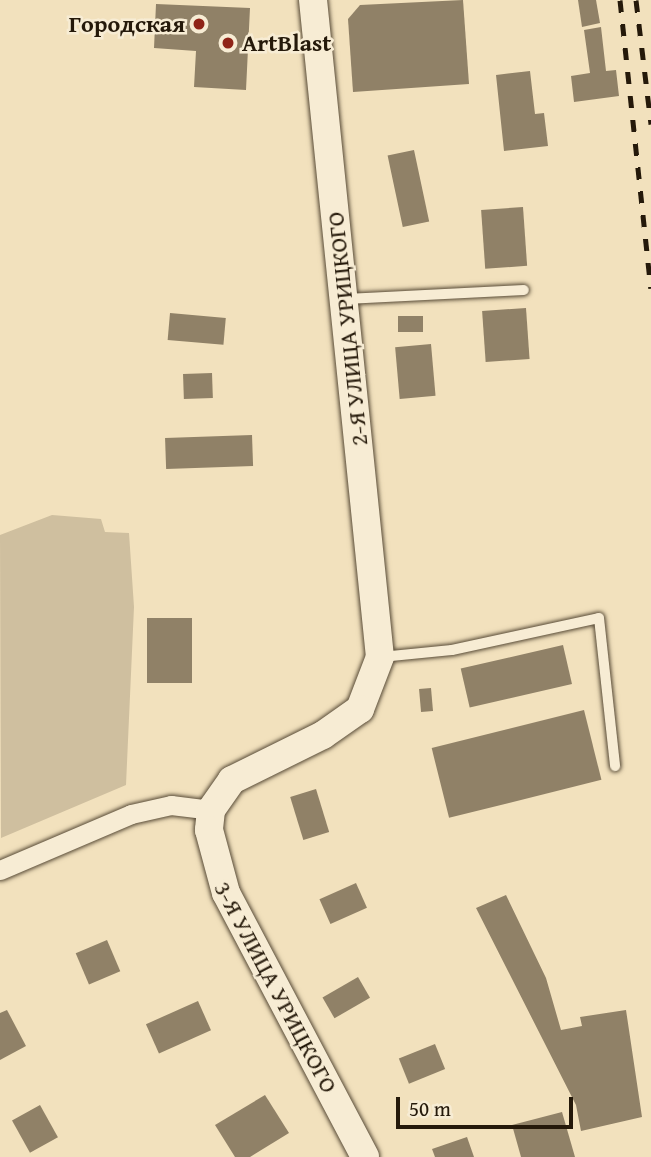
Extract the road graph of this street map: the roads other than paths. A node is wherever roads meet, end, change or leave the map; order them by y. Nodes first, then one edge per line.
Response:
1 (313, 0) edge
2 (524, 290) dead end
3 (344, 300) junction
4 (380, 657) junction
5 (615, 766) dead end
6 (211, 810) junction
7 (0, 870) edge
8 (365, 1157) edge

1 - 3 street, 2-Я УЛИЦА УРИЦКОГО
2 - 3 lane
3 - 4 street, 2-Я УЛИЦА УРИЦКОГО
4 - 5 lane
4 - 6 street
6 - 7 street
6 - 8 street, 3-Я УЛИЦА УРИЦКОГО

